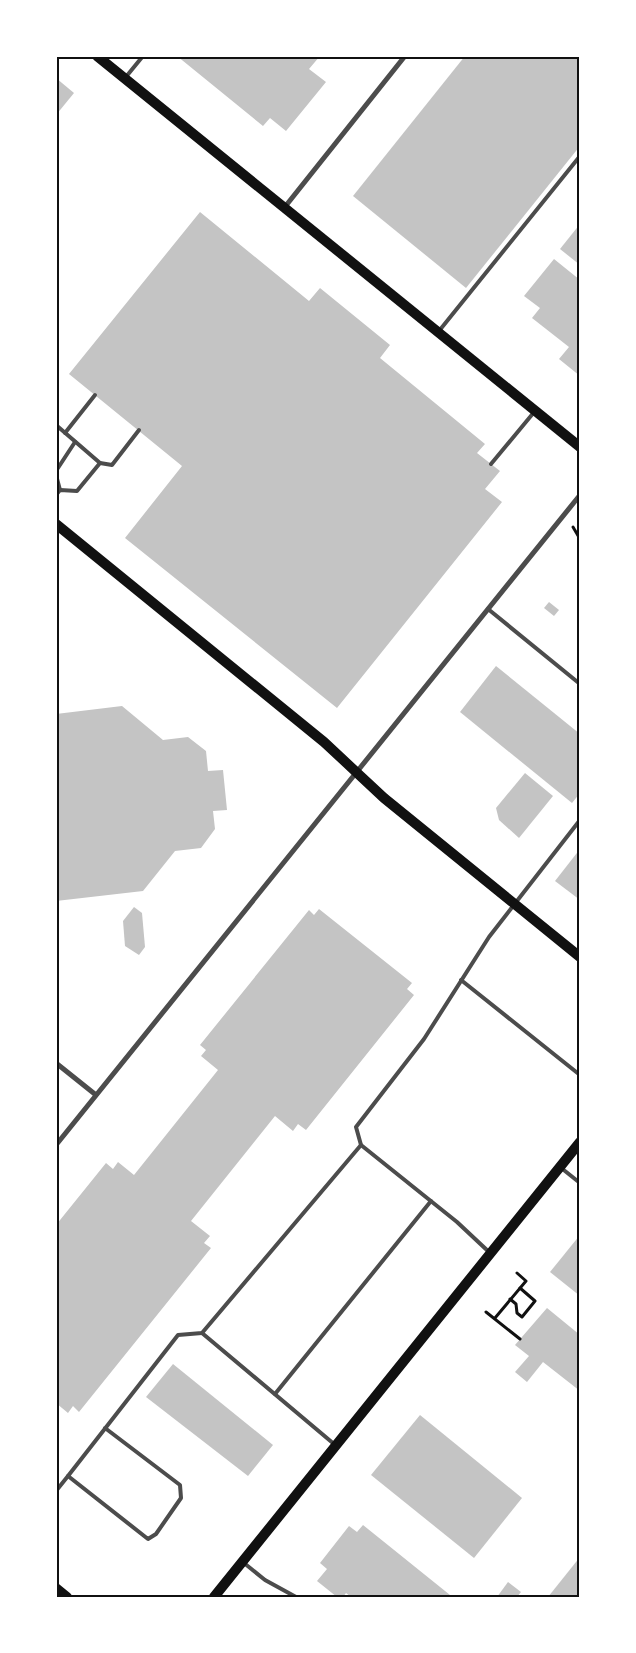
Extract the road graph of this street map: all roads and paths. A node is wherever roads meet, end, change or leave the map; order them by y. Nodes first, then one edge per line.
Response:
1 (97, 56) edge
2 (143, 56) edge
3 (405, 56) edge
4 (125, 79) junction
5 (580, 156) edge
6 (284, 208) junction
7 (438, 332) junction
8 (95, 396) dead end
9 (535, 411) junction
10 (56, 425) edge
11 (139, 430) dead end
12 (65, 433) junction
13 (75, 442) junction
14 (580, 447) edge
15 (100, 463) junction
16 (491, 464) dead end
17 (56, 471) edge
18 (56, 475) edge
19 (60, 490) junction
20 (56, 495) edge
21 (580, 495) edge
22 (56, 524) edge
23 (488, 608) junction
24 (580, 684) edge
25 (357, 773) junction
26 (580, 820) edge
27 (515, 904) junction
28 (580, 957) edge
29 (461, 980) junction
30 (56, 1063) edge
31 (580, 1075) edge
32 (96, 1095) junction
33 (580, 1142) edge
34 (56, 1145) edge
35 (361, 1145) junction
36 (560, 1167) junction
37 (580, 1183) edge
38 (431, 1201) junction
39 (491, 1253) junction
40 (517, 1273) dead end
41 (520, 1288) junction
42 (510, 1299) junction
43 (486, 1312) dead end
44 (494, 1318) junction
45 (202, 1333) junction
46 (520, 1339) dead end
47 (275, 1394) junction
48 (105, 1428) junction
49 (336, 1446) junction
50 (68, 1476) junction
51 (56, 1491) edge
52 (243, 1561) junction
53 (56, 1588) edge
54 (67, 1597) edge
55 (214, 1597) edge
56 (296, 1597) edge

1 - 4 main road
2 - 4 lane
3 - 6 street
4 - 6 main road
5 - 7 lane
6 - 7 main road
7 - 9 main road
8 - 12 lane
9 - 14 main road
9 - 16 lane
10 - 12 lane
11 - 15 lane
12 - 13 lane
13 - 15 lane
13 - 17 lane
15 - 19 lane
18 - 19 lane
19 - 20 lane
21 - 23 street
22 - 25 main road
23 - 24 lane
23 - 25 street
25 - 27 main road
25 - 32 street
26 - 27 lane
27 - 28 main road
27 - 29 lane
29 - 31 lane
29 - 35 lane
30 - 32 street
32 - 34 street
33 - 36 main road
35 - 38 lane
35 - 45 lane
36 - 37 lane
36 - 39 main road
38 - 39 lane
38 - 47 lane
39 - 49 main road
40 - 41 path
41 - 42 path
41 - 42 path
42 - 44 path
43 - 44 path
44 - 46 path
45 - 47 lane
45 - 48 lane
47 - 49 lane
48 - 50 lane
48 - 50 lane
49 - 52 main road
50 - 51 lane
52 - 55 main road
52 - 56 lane
53 - 54 main road

